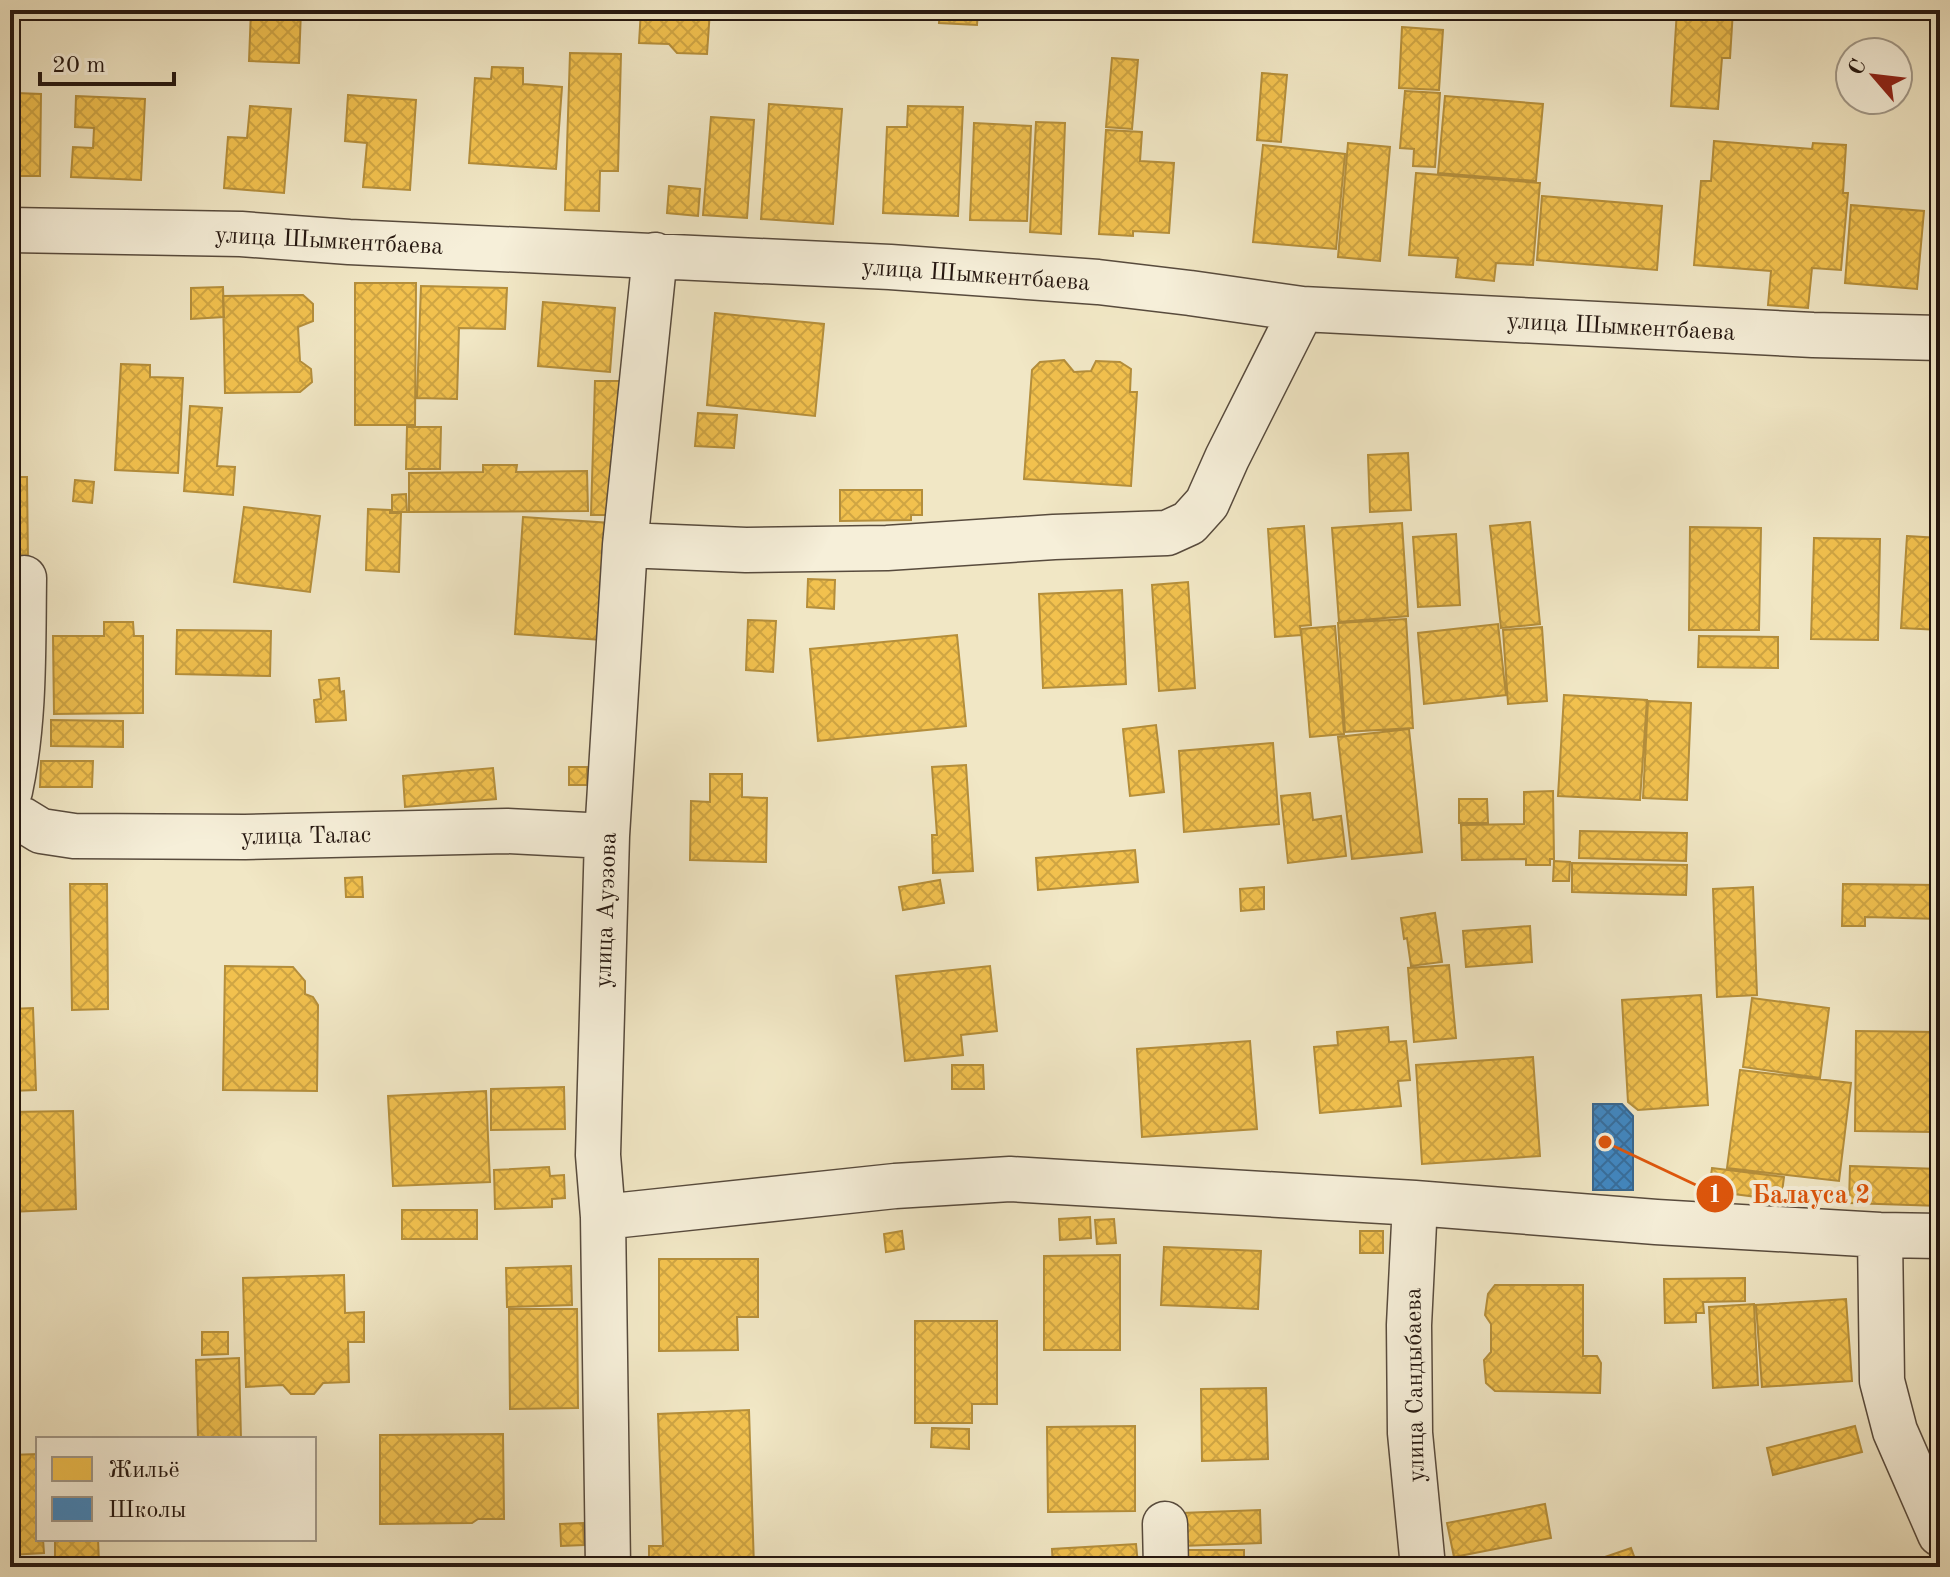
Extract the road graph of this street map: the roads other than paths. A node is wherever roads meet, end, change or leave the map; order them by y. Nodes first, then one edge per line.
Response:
1 (10, 230) edge
2 (655, 255) junction
3 (1302, 309) junction
4 (1940, 338) edge
5 (625, 545) junction
6 (24, 578) dead end
7 (10, 791) edge
8 (10, 815) edge
9 (607, 836) junction
10 (1415, 1203) junction
11 (603, 1217) junction
12 (1880, 1235) junction
13 (1940, 1236) edge
14 (1165, 1524) dead end
15 (1940, 1534) edge
16 (608, 1567) edge
17 (1166, 1567) edge
18 (1423, 1567) edge

1 - 2 street, улица Шымкентбаева
2 - 3 street, улица Шымкентбаева
2 - 5 street, улица Ауэзова
3 - 4 street, улица Шымкентбаева
3 - 5 street
5 - 9 street, улица Ауэзова
6 - 7 street
8 - 9 street, улица Талас
9 - 11 street, улица Ауэзова
10 - 11 street
10 - 12 street
10 - 18 street, улица Сандыбаева
11 - 16 street, улица Ауэзова
12 - 13 street
12 - 15 street
14 - 17 street

